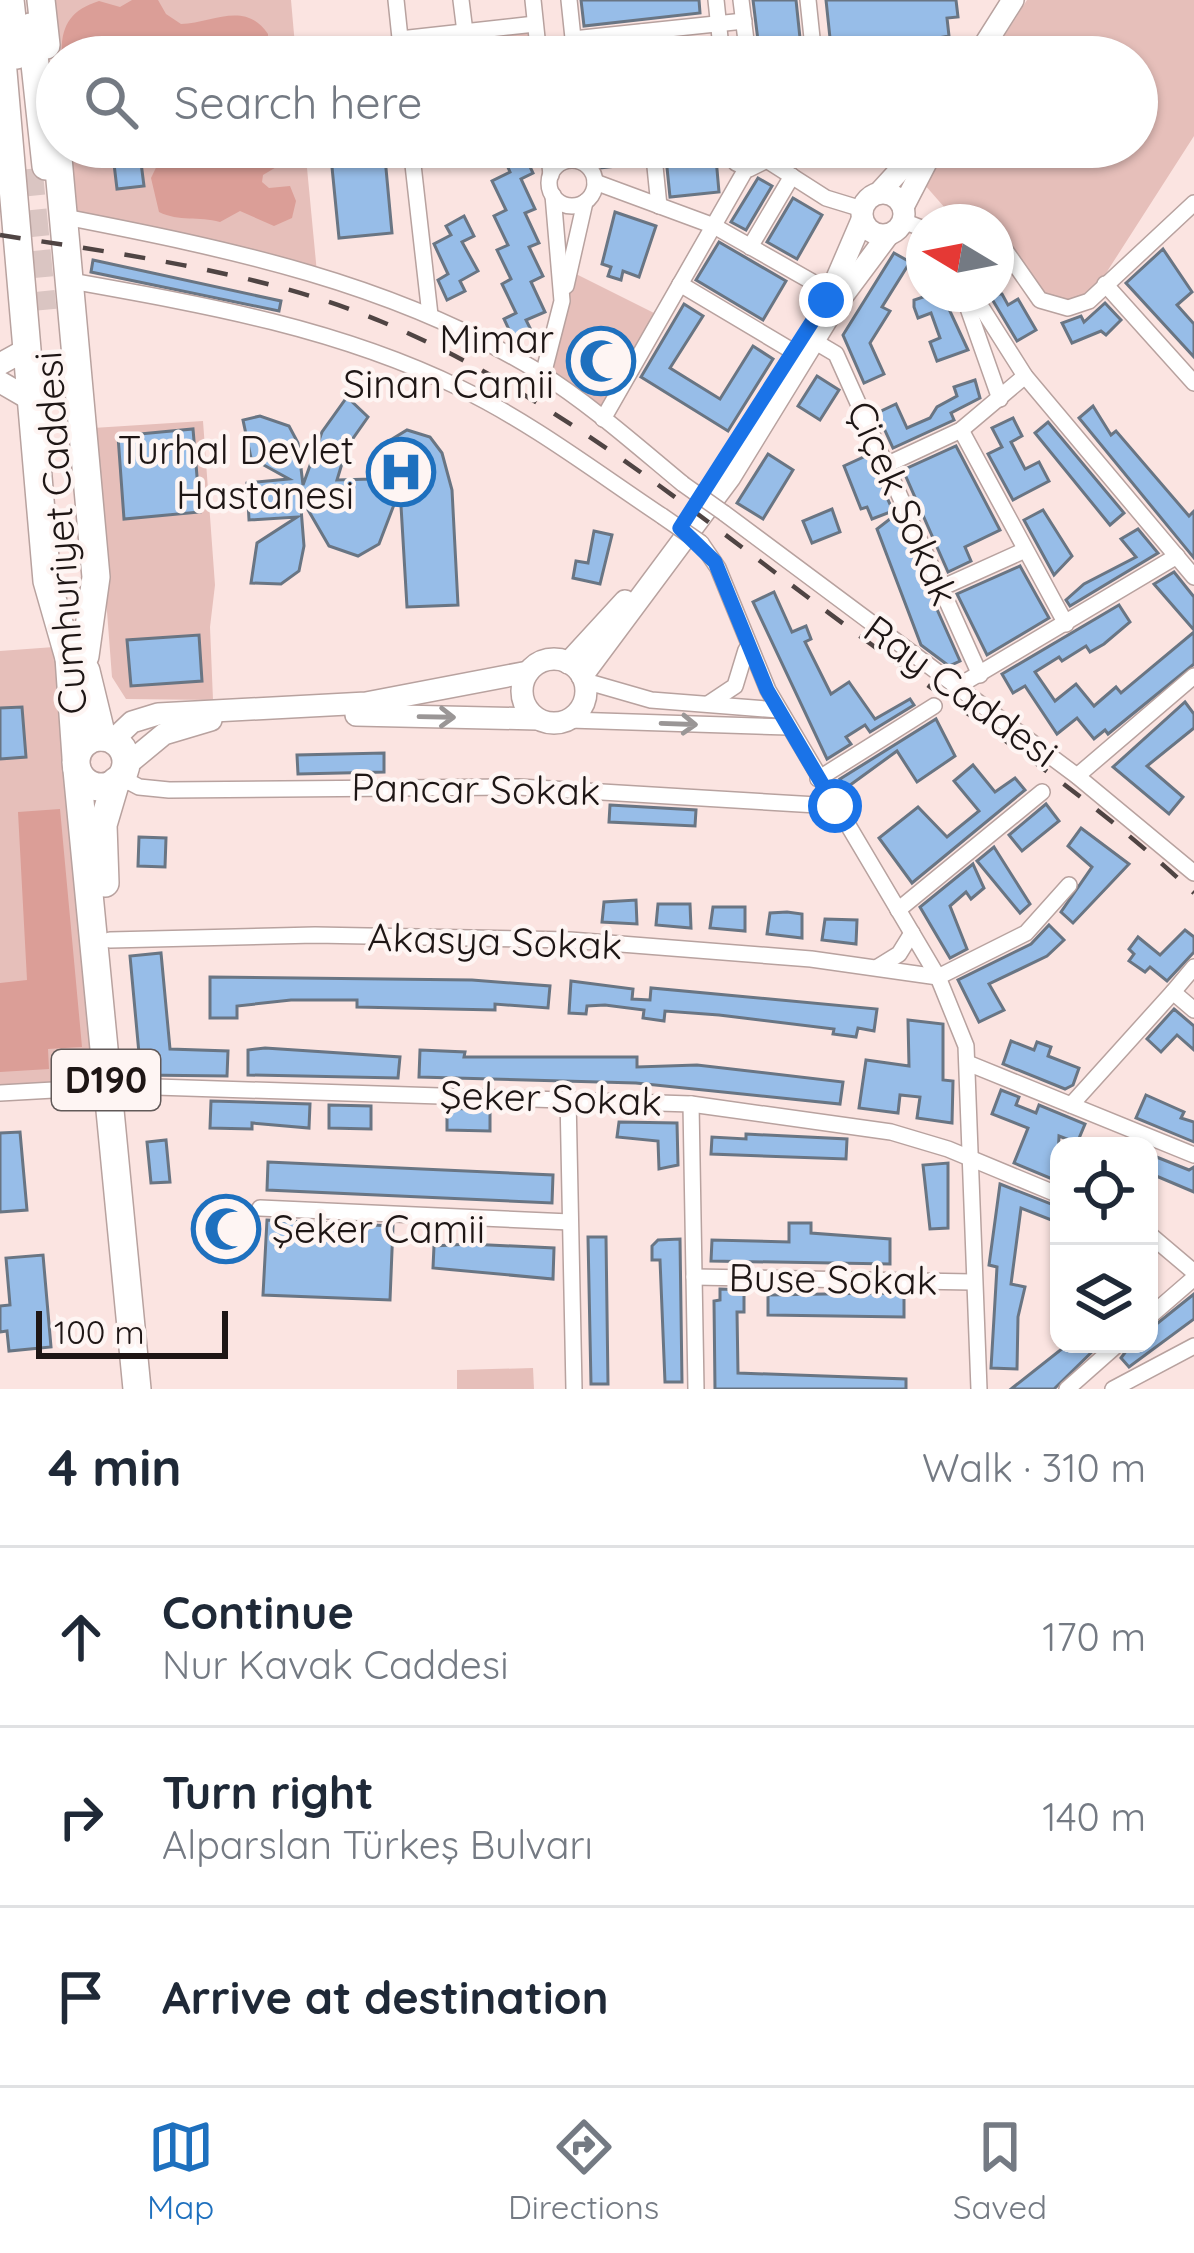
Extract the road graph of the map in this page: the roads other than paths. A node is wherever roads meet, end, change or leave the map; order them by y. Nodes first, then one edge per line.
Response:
1 (10, 0) edge
2 (28, 0) edge
3 (41, 0) edge
4 (396, 0) edge
5 (461, 0) edge
6 (533, 0) edge
7 (568, 0) edge
8 (716, 0) edge
9 (741, 0) edge
10 (808, 0) edge
11 (1013, 0) edge
12 (1027, 0) edge
13 (744, 21) junction
14 (535, 24) junction
15 (718, 24) junction
16 (465, 32) junction
17 (642, 32) junction
18 (41, 36) edge
19 (400, 36) edge
20 (428, 36) edge
21 (536, 36) edge
22 (572, 36) edge
23 (625, 36) edge
24 (642, 36) edge
25 (719, 36) edge
26 (746, 36) edge
27 (812, 36) edge
28 (990, 36) edge
29 (1004, 36) edge
30 (0, 37) edge
31 (36, 101) edge
32 (36, 138) tunnel mouth
33 (36, 149) tunnel mouth
34 (40, 168) edge
35 (41, 168) edge
36 (43, 168) edge
37 (413, 168) edge
38 (550, 168) edge
39 (558, 168) edge
40 (588, 168) edge
41 (655, 168) edge
42 (783, 168) edge
43 (902, 168) edge
44 (926, 168) edge
45 (746, 169) edge
46 (551, 175) junction
47 (792, 176) junction
48 (595, 182) junction
49 (879, 193) junction
50 (553, 195) junction
51 (585, 202) junction
52 (1194, 203) edge
53 (63, 205) junction
54 (659, 206) junction
55 (862, 215) junction
56 (904, 223) edge
57 (714, 226) junction
58 (750, 247) junction
59 (1014, 264) edge
60 (71, 281) junction
61 (680, 284) junction
62 (1105, 284) junction
63 (830, 292) junction
64 (562, 301) junction
65 (42, 303) junction
66 (969, 312) edge
67 (984, 312) edge
68 (430, 315) junction
69 (814, 340) junction
70 (29, 348) junction
71 (794, 352) junction
72 (0, 364) edge
73 (543, 375) junction
74 (1025, 376) junction
75 (0, 382) edge
76 (1194, 383) edge
77 (1000, 399) junction
78 (33, 401) junction
79 (603, 418) junction
80 (961, 430) junction
81 (886, 465) junction
82 (671, 522) junction
83 (1023, 551) junction
84 (1177, 556) junction
85 (1194, 577) edge
86 (941, 588) junction
87 (1066, 623) junction
88 (746, 641) junction
89 (77, 657) junction
90 (529, 672) junction
91 (578, 673) junction
92 (980, 675) junction
93 (1194, 676) edge
94 (955, 688) junction
95 (706, 705) junction
96 (934, 706) dead end
97 (778, 710) junction
98 (537, 719) junction
99 (570, 720) junction
100 (788, 727) junction
101 (107, 738) junction
102 (77, 764) junction
103 (120, 775) junction
104 (1077, 776) junction
105 (818, 779) junction
106 (1042, 792) dead end
107 (835, 806) junction
108 (1194, 873) edge
109 (1069, 885) dead end
110 (898, 910) junction
111 (912, 933) junction
112 (110, 940) junction
113 (878, 967) junction
114 (1194, 967) edge
115 (938, 977) junction
116 (1173, 992) junction
117 (1194, 1010) edge
118 (970, 1064) junction
119 (116, 1086) junction
120 (0, 1093) edge
121 (568, 1096) junction
122 (691, 1104) junction
123 (1071, 1105) junction
124 (1194, 1155) edge
125 (971, 1159) junction
126 (1050, 1191) edge
127 (260, 1208) dead end
128 (570, 1222) junction
129 (1158, 1242) edge
130 (1194, 1275) edge
131 (694, 1277) junction
132 (972, 1282) junction
133 (1158, 1309) edge
134 (1194, 1346) edge
135 (1108, 1353) edge
136 (137, 1389) edge
137 (152, 1389) edge
138 (574, 1389) edge
139 (696, 1389) edge
140 (979, 1389) edge
141 (1067, 1389) edge
142 (1113, 1389) edge

1 - 32 highway
2 - 31 highway
3 - 18 highway
4 - 19 street
5 - 16 street
6 - 14 street
7 - 22 street
8 - 15 street
9 - 13 street
10 - 27 street
11 - 28 street
12 - 29 street
13 - 15 street
13 - 26 street
14 - 16 street
14 - 21 street
15 - 17 street
15 - 25 street
16 - 20 street
17 - 23 street
17 - 24 street
30 - 33 highway
34 - 53 highway
35 - 65 highway
36 - 53 highway
37 - 68 street
38 - 46 street
39 - 46 street
40 - 48 street
41 - 54 street
42 - 47 street
43 - 49 street
44 - 56 street
45 - 57 street
46 - 50 street
47 - 55 street
47 - 58 street
48 - 51 street
48 - 54 street
49 - 55 street
49 - 56 street
50 - 51 street
50 - 64 street
51 - 64 street
52 - 62 street
53 - 60 highway
53 - 68 street, Ray Caddesi
54 - 57 street
55 - 56 street
55 - 63 street
56 - 69 street
57 - 58 street
57 - 61 street
58 - 63 street
59 - 62 street
60 - 65 highway
60 - 82 street
60 - 89 highway
61 - 71 street
61 - 79 street
62 - 76 street
63 - 71 street
64 - 73 street
65 - 70 highway
65 - 89 highway, Cumhuriyet Caddesi / D190
66 - 77 street
67 - 74 street
68 - 73 street, Ray Caddesi
69 - 81 street, Çiçek Sokak
69 - 91 street
70 - 72 street
70 - 78 highway
71 - 82 street
73 - 79 street, Ray Caddesi
74 - 77 street
74 - 84 street
75 - 78 street
77 - 80 street
78 - 89 highway
79 - 94 street, Ray Caddesi, bridge
80 - 81 street
80 - 83 street
81 - 86 street, Çiçek Sokak
82 - 88 street, bridge
82 - 91 street
83 - 86 street
83 - 87 street
84 - 85 street
84 - 87 street
86 - 92 street, Çiçek Sokak
87 - 92 street
88 - 95 street
88 - 97 street
89 - 101 highway, Cumhuriyet Caddesi / D190
89 - 102 highway, Cumhuriyet Caddesi / D190
90 - 91 street
90 - 98 street
90 - 101 street
91 - 95 street
91 - 99 street
92 - 94 street
93 - 104 street
94 - 104 street, Ray Caddesi
95 - 97 street
96 - 105 street
97 - 100 street
98 - 99 street
103 -> 98 street
99 -> 100 street
100 - 105 street
101 - 102 highway, Cumhuriyet Caddesi
101 - 103 highway, Cumhuriyet Caddesi
102 - 103 highway, Cumhuriyet Caddesi
102 - 119 highway, Cumhuriyet Caddesi / D190
103 - 107 street, Pancar Sokak
103 - 112 highway, Cumhuriyet Caddesi / D190
104 - 108 street, Ray Caddesi
105 - 107 street
106 - 110 street
107 - 110 street
109 - 115 street
110 - 111 street
111 - 113 street
111 - 115 street
112 - 113 street, Akasya Sokak
112 - 119 highway, Cumhuriyet Caddesi / D190
113 - 115 street, Akasya Sokak
114 - 116 street
115 - 118 street
116 - 117 street
116 - 123 street
118 - 123 street
118 - 125 street
119 - 120 street, Şeker Sokak
119 - 121 street, Şeker Sokak
119 - 136 highway, Cumhuriyet Caddesi / D190
119 - 137 highway, Cumhuriyet Caddesi / D190
121 - 122 street, Şeker Sokak
121 - 128 street
122 - 125 street, Şeker Sokak
122 - 131 street
123 - 124 street
125 - 126 street, Şeker Sokak
125 - 132 street
127 - 128 street
128 - 138 street
129 - 130 street
130 - 133 street
131 - 132 street, Buse Sokak
131 - 139 street
132 - 140 street
134 - 142 street
135 - 141 street

